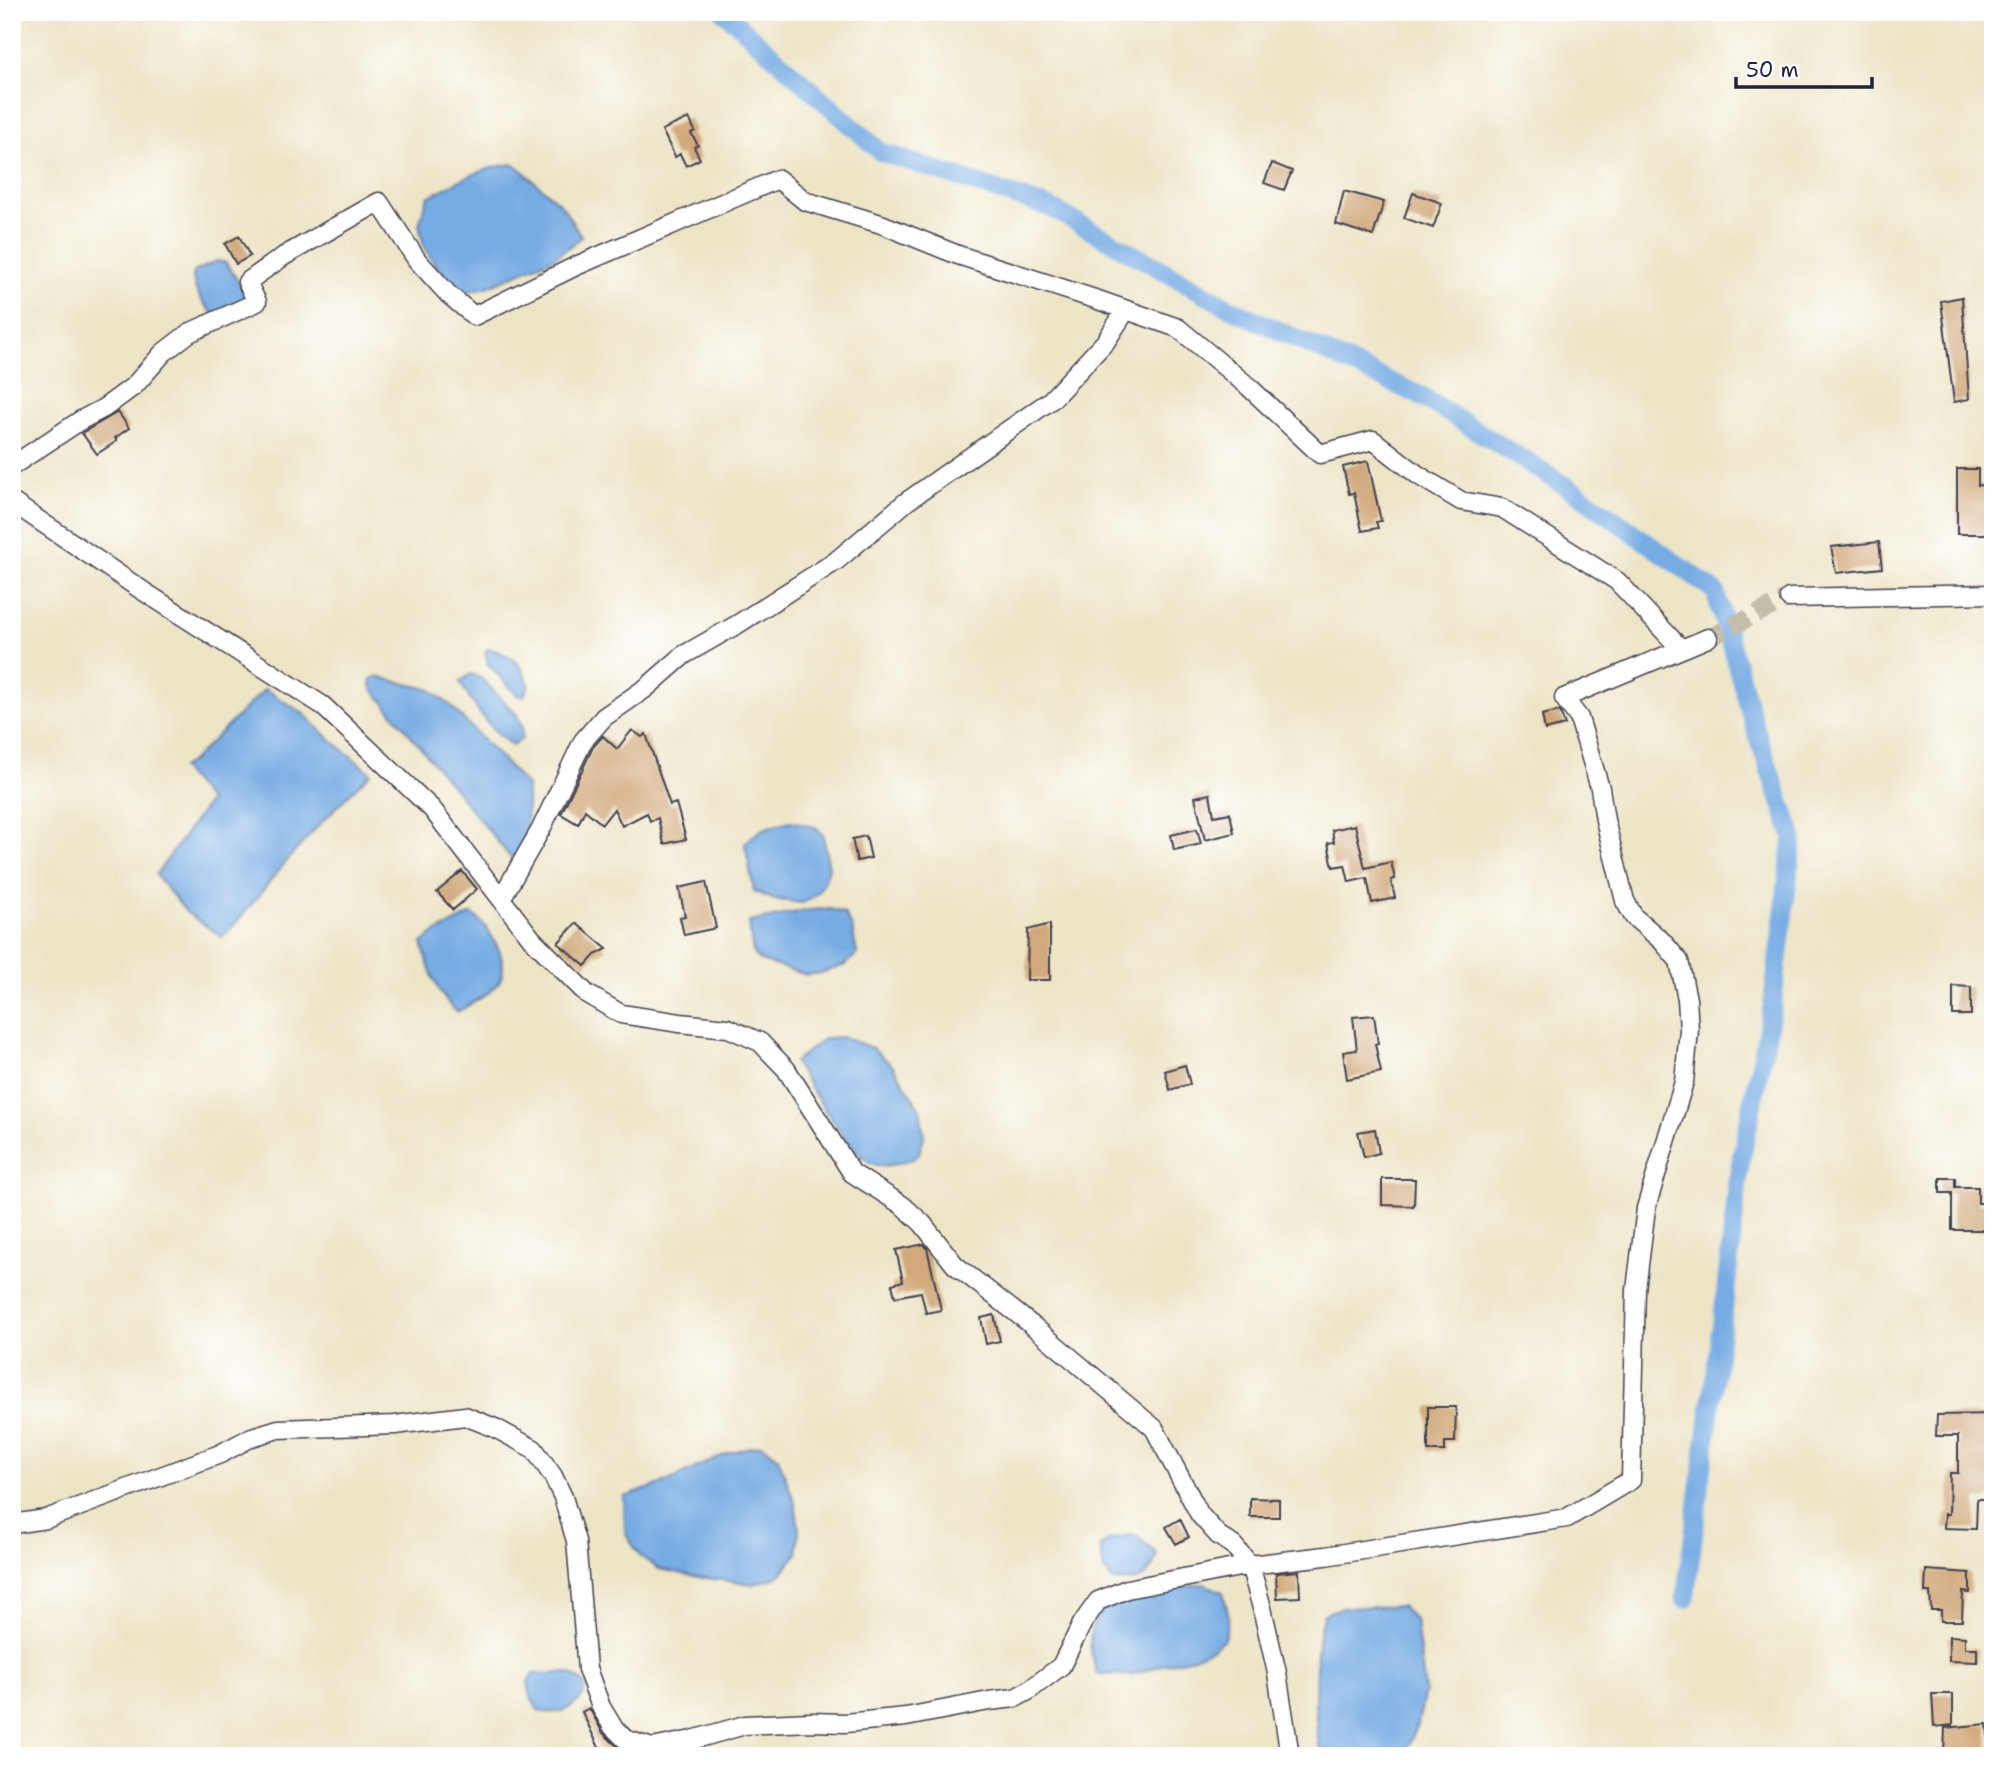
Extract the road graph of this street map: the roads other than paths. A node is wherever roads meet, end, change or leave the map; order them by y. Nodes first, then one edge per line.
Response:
1 (1126, 310) junction
2 (12, 466) edge
3 (12, 502) edge
4 (1993, 594) edge
5 (1789, 598) tunnel mouth
6 (1708, 638) tunnel mouth
7 (1681, 649) junction
8 (500, 899) junction
9 (12, 1524) edge
10 (1250, 1565) junction
11 (644, 1752) edge
12 (1290, 1756) edge

1 - 2 street
1 - 7 street
1 - 8 street
3 - 8 street
4 - 5 street
6 - 7 street
7 - 10 street
8 - 10 street
9 - 11 street
10 - 11 street
10 - 12 street

